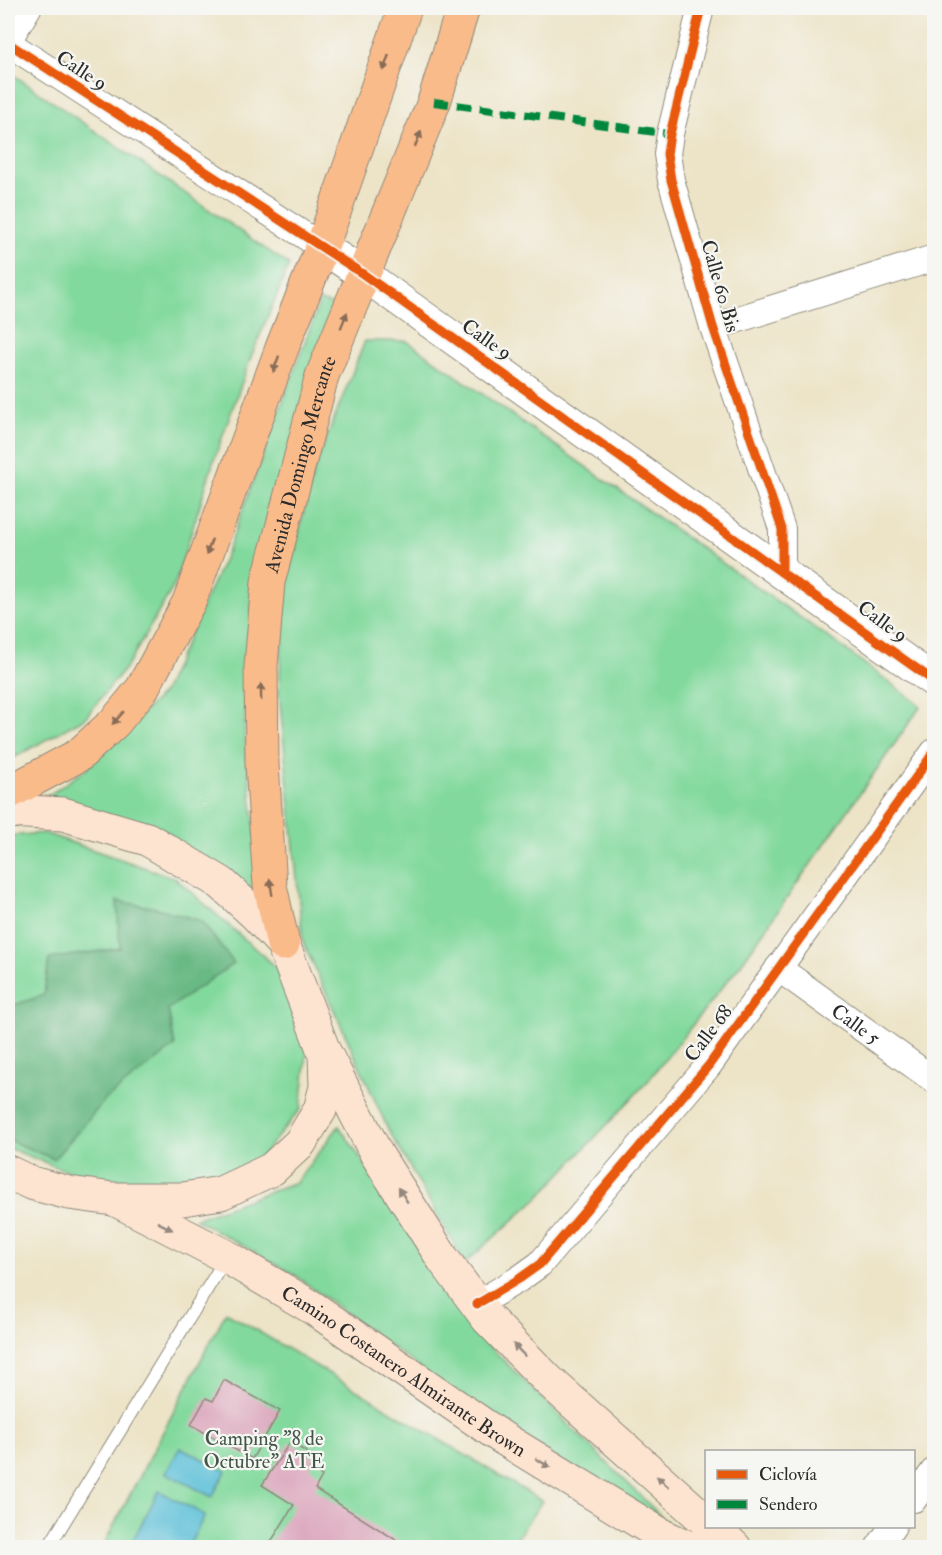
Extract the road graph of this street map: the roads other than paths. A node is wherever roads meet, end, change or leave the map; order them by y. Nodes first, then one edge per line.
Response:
1 (28, 8) edge
2 (405, 8) edge
3 (463, 8) edge
4 (701, 8) edge
5 (8, 42) edge
6 (322, 247) junction
7 (934, 258) edge
8 (363, 274) junction
9 (713, 327) junction
10 (782, 571) junction
11 (934, 681) edge
12 (934, 752) edge
13 (8, 793) edge
14 (8, 811) edge
15 (283, 944) junction
16 (778, 968) junction
17 (326, 1054) junction
18 (934, 1080) edge
19 (8, 1172) edge
20 (113, 1199) junction
21 (227, 1257) junction
22 (477, 1304) junction
23 (934, 1471) edge
24 (915, 1498) edge
25 (705, 1520) edge
26 (713, 1528) edge
27 (892, 1528) edge
28 (48, 1548) edge
29 (690, 1548) edge
30 (735, 1548) edge
31 (878, 1548) edge

1 - 5 street
2 -> 6 main road
8 -> 3 main road, Avenida Domingo Mercante
4 - 9 street, Calle 60 Bis
5 - 6 street, Calle 9
6 - 8 street, Calle 9
6 -> 13 main road
7 - 9 street
8 - 10 street, Calle 9
15 -> 8 main road, Avenida Domingo Mercante
9 - 10 street, Calle 60 Bis
10 - 11 street, Calle 9
12 - 16 street, Calle 68
14 - 15 main road
15 - 17 main road
16 - 18 street, Calle 5
16 - 22 street, Calle 68
17 - 20 main road
22 -> 17 main road
19 - 20 main road
20 -> 21 main road, Camino Costanero Almirante Brown
21 - 28 lane
21 -> 29 main road, Camino Costanero Almirante Brown
25 -> 22 main road
23 - 24 street
26 - 30 main road
27 - 31 street

